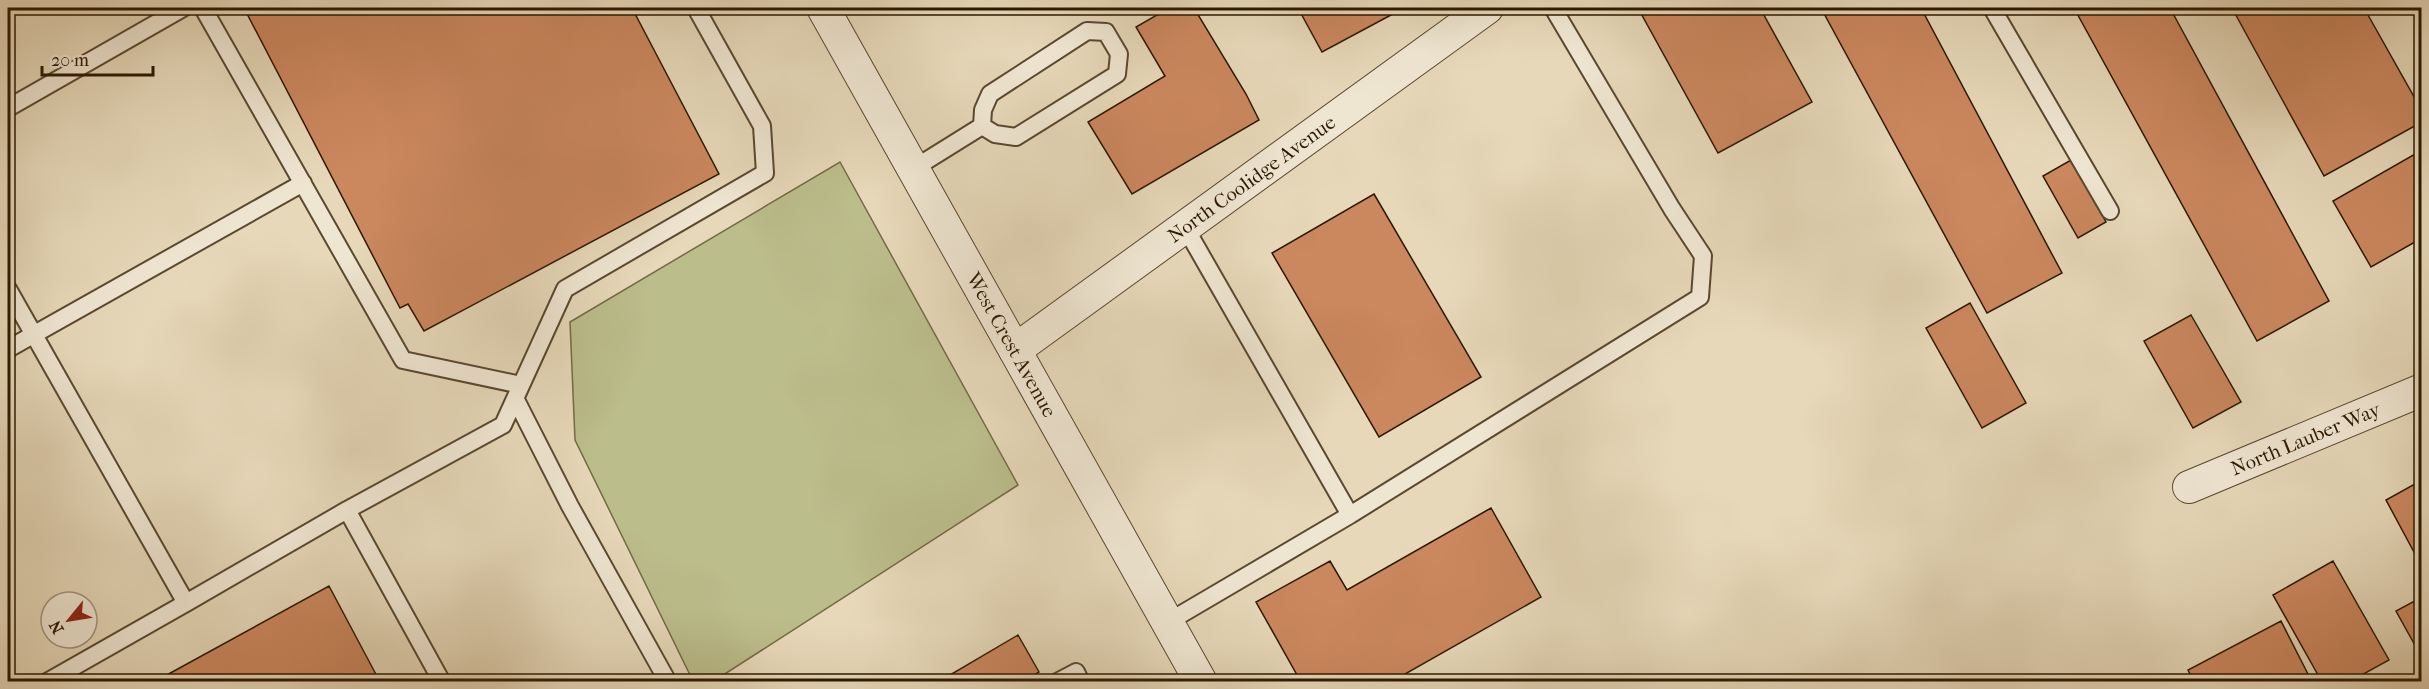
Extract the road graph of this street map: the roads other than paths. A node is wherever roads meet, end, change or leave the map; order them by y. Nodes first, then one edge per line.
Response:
1 (183, 8) edge
2 (203, 8) edge
3 (696, 8) edge
4 (823, 8) edge
5 (1488, 8) edge
6 (1553, 8) edge
7 (1992, 8) edge
8 (8, 108) edge
9 (982, 126) junction
10 (913, 169) junction
11 (303, 183) junction
12 (2110, 211) dead end
13 (1185, 226) junction
14 (8, 289) edge
15 (34, 335) junction
16 (8, 349) edge
17 (1015, 350) junction
18 (2421, 390) edge
19 (518, 392) junction
20 (2189, 487) dead end
21 (347, 510) junction
22 (1350, 515) junction
23 (186, 603) junction
24 (1168, 622) junction
25 (1192, 678) edge
26 (47, 681) edge
27 (442, 681) edge
28 (669, 681) edge
29 (1058, 681) edge
30 (1081, 681) edge

1 - 8 lane
2 - 11 lane
3 - 19 lane
4 - 10 street, West Crest Avenue
5 - 13 street, North Coolidge Avenue
6 - 22 lane
7 - 12 lane
9 - 9 lane
9 - 10 lane
10 - 17 street, West Crest Avenue
11 - 15 lane
11 - 19 lane
13 - 17 street, North Coolidge Avenue
13 - 22 lane
14 - 15 lane
15 - 16 lane
15 - 23 lane
17 - 24 street, West Crest Avenue
18 - 20 street, North Lauber Way
19 - 21 lane
19 - 28 lane
21 - 23 lane
21 - 27 lane
22 - 24 lane
23 - 26 lane
24 - 25 street, West Crest Avenue
29 - 30 lane

